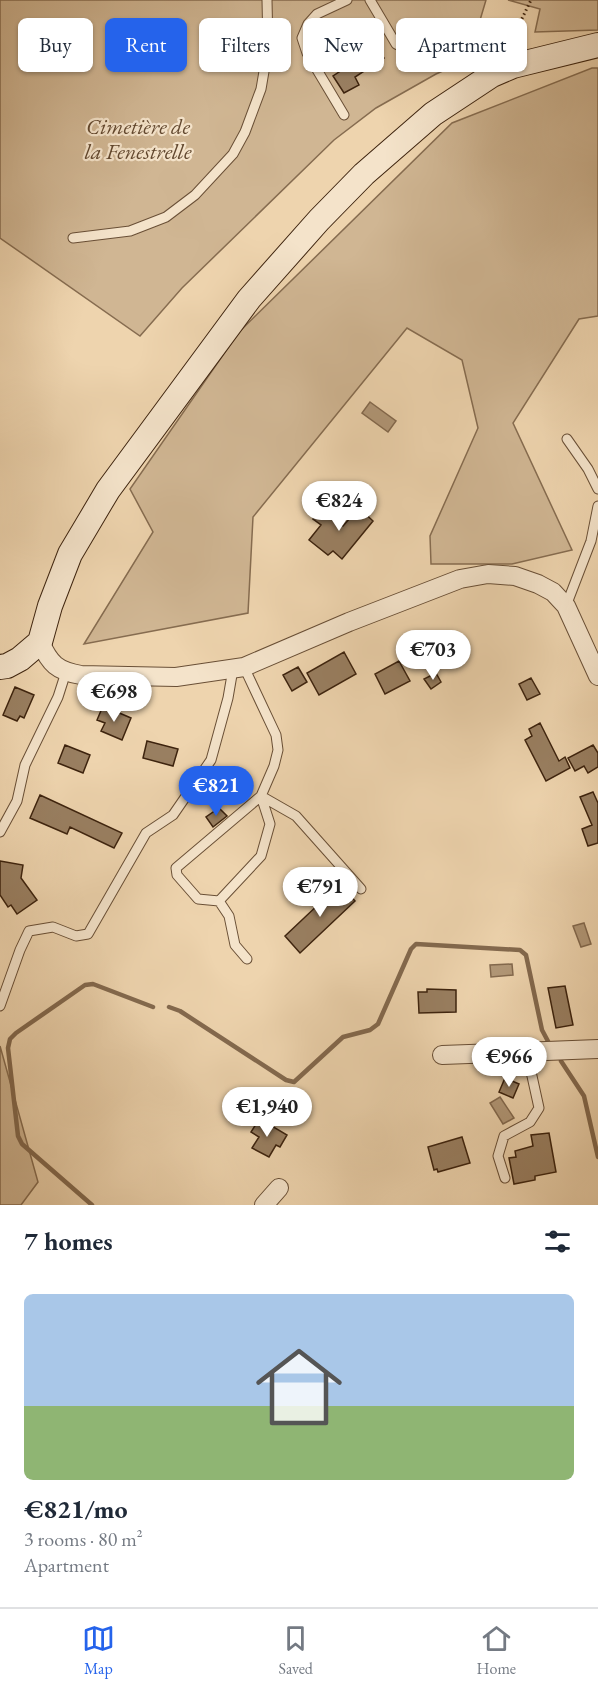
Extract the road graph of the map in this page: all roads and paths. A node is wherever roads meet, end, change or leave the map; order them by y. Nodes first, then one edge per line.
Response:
1 (267, 0) edge
2 (347, 0) edge
3 (370, 0) edge
4 (531, 0) edge
5 (524, 18) edge
6 (396, 44) edge
7 (598, 45) edge
8 (527, 55) edge
9 (495, 72) edge
10 (344, 115) dead end
11 (73, 238) dead end
12 (567, 439) dead end
13 (598, 489) edge
14 (598, 506) edge
15 (566, 606) junction
16 (40, 642) junction
17 (0, 667) edge
18 (239, 668) junction
19 (66, 672) junction
20 (598, 676) edge
21 (261, 796) junction
22 (0, 832) edge
23 (361, 889) dead end
24 (219, 901) junction
25 (247, 959) dead end
26 (0, 1006) edge
27 (598, 1049) edge
28 (516, 1053) junction
29 (441, 1055) dead end
30 (505, 1178) dead end
31 (279, 1188) dead end
32 (264, 1205) edge

1 - 11 lane
2 - 10 lane
3 - 6 lane
4 - 5 path
7 - 8 street
9 - 16 street
12 - 13 lane
14 - 15 lane
15 - 18 street
15 - 20 street
16 - 17 street
16 - 19 street
18 - 19 street
18 - 21 lane
18 - 26 lane
19 - 22 lane
21 - 23 lane
21 - 24 lane
21 - 24 lane
24 - 25 lane
27 - 28 street
28 - 29 street
28 - 30 lane
31 - 32 street

